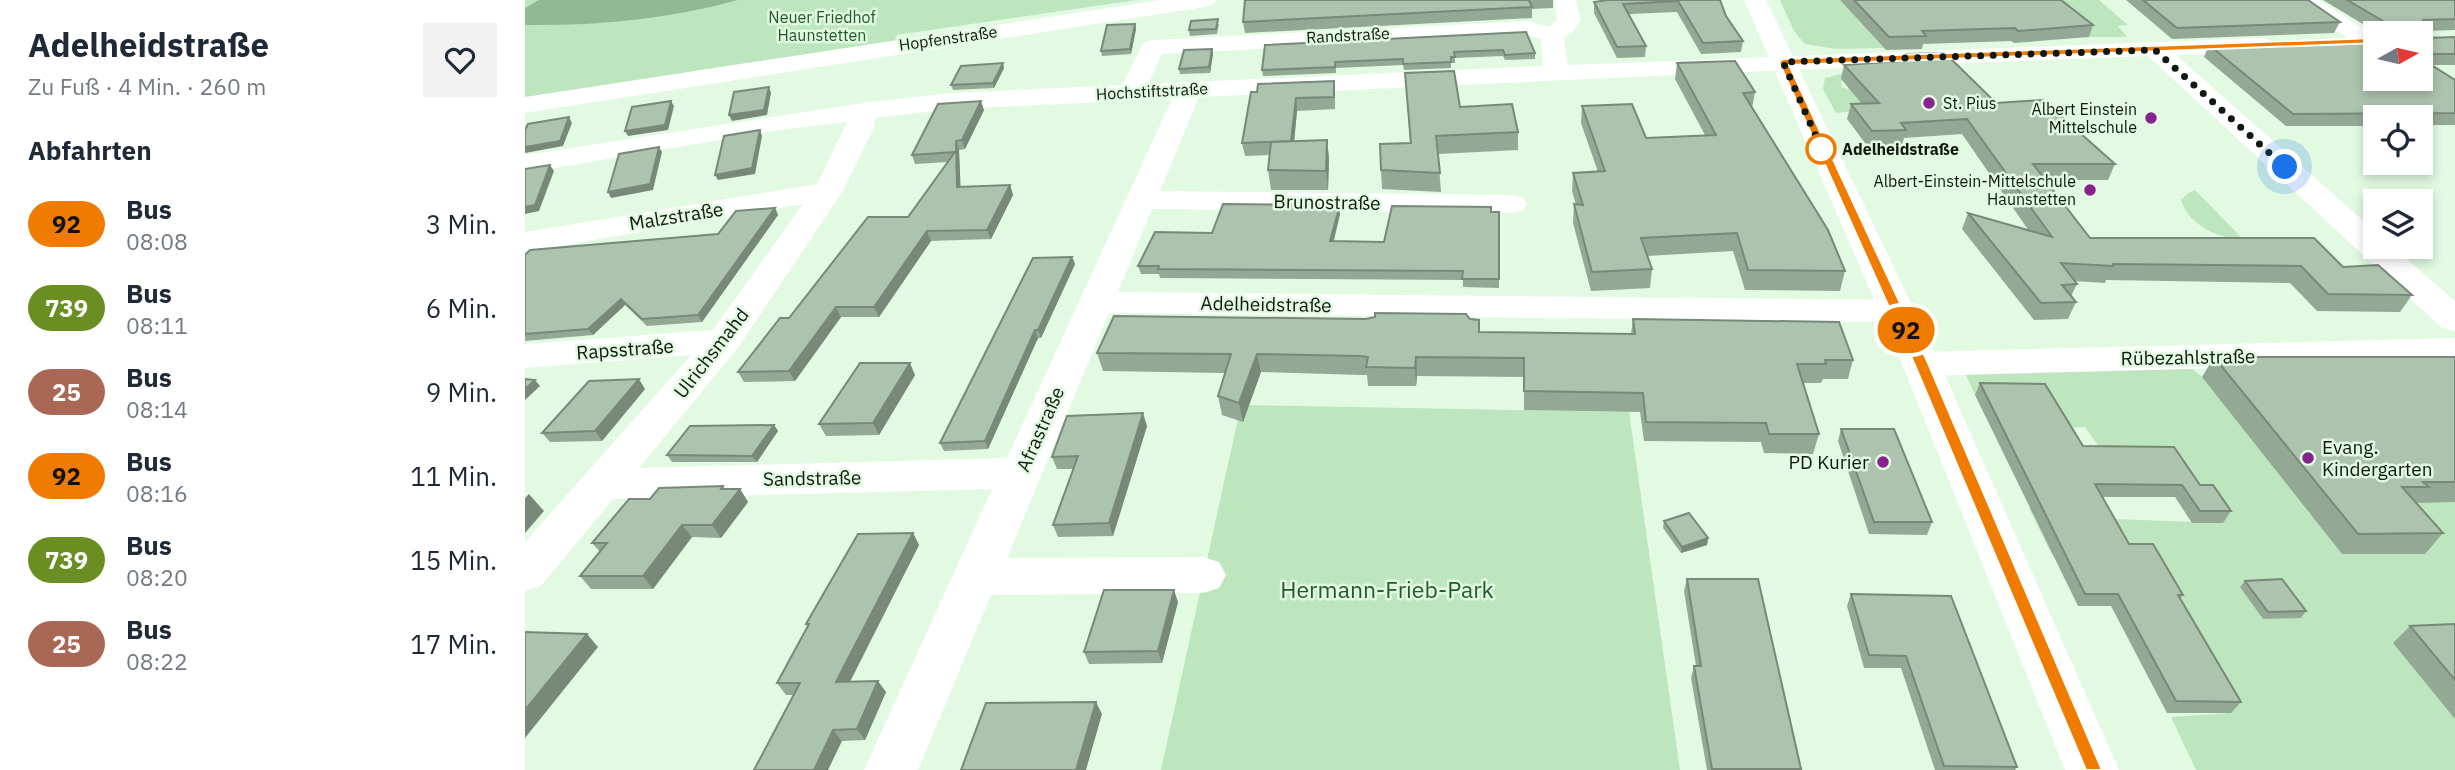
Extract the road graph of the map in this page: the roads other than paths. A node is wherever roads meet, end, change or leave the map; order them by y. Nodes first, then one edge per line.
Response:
1 (1205, 0) edge
2 (1755, 0) edge
3 (2302, 0) edge
4 (1573, 3) edge
5 (1552, 35) junction
6 (2363, 37) edge
7 (2363, 41) edge
8 (2325, 42) edge
9 (2284, 44) edge
10 (2155, 50) junction
11 (1783, 62) junction
12 (1557, 73) junction
13 (1132, 92) junction
14 (2205, 95) junction
15 (2241, 95) dead end
16 (525, 105) edge
17 (1187, 108) junction
18 (863, 111) junction
19 (525, 164) edge
20 (828, 191) junction
21 (1141, 200) junction
22 (1512, 204) dead end
23 (525, 242) edge
24 (1096, 302) junction
25 (1898, 311) junction
26 (2455, 320) edge
27 (724, 341) junction
28 (2455, 350) edge
29 (525, 356) edge
30 (1921, 363) junction
31 (1021, 473) junction
32 (603, 484) junction
33 (525, 573) edge
34 (1203, 575) dead end
35 (975, 577) junction
36 (891, 770) edge
37 (2092, 770) edge

1 - 16 street, Hopfenstraße
2 - 11 street
3 - 6 street
4 - 5 street
5 - 12 street
5 - 13 street, Randstraße
7 - 8 street
9 - 10 street, Hochstiftstraße
10 - 11 street, Hochstiftstraße
10 - 14 street
11 - 12 street, Hochstiftstraße
11 - 25 street
12 - 17 street, Hochstiftstraße
13 - 17 street, Hochstiftstraße
13 - 18 street, Hochstiftstraße
14 - 15 street
14 - 26 street
17 - 21 street, Afrastraße
18 - 19 street, Hochstiftstraße
18 - 20 street, Ulrichsmahd
20 - 23 street, Malzstraße
20 - 27 street, Ulrichsmahd
21 - 22 street, Brunostraße
21 - 24 street, Afrastraße
24 - 25 street, Adelheidstraße
24 - 31 street, Afrastraße
25 - 30 street
27 - 29 street, Rapsstraße
27 - 32 street, Ulrichsmahd
28 - 30 street, Rübezahlstraße
30 - 37 street
31 - 32 street, Sandstraße
31 - 35 street, Afrastraße
32 - 33 street, Ulrichsmahd
34 - 35 street
35 - 36 street, Afrastraße

